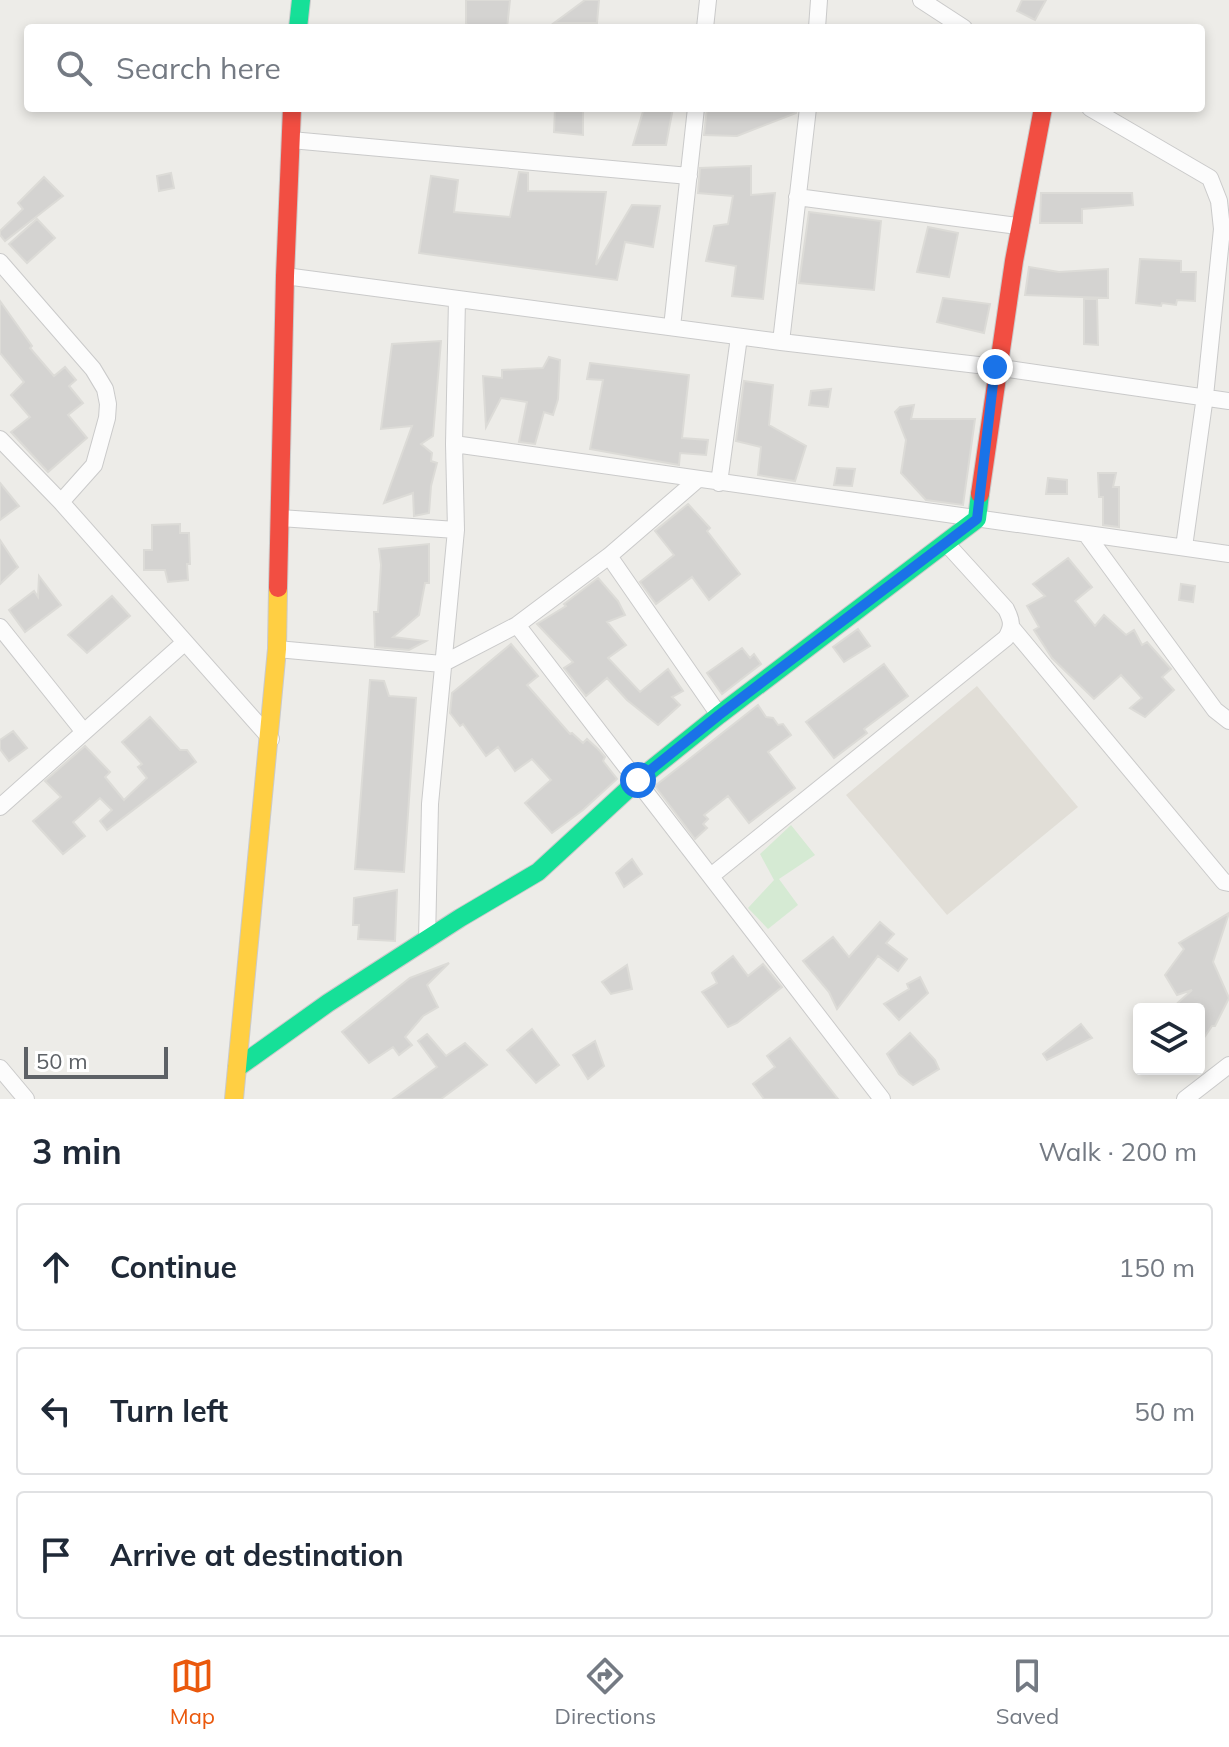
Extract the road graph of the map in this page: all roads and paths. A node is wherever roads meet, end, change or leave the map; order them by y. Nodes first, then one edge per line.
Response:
1 (301, 0) edge
2 (708, 0) edge
3 (819, 0) edge
4 (921, 0) edge
5 (298, 24) edge
6 (705, 24) edge
7 (817, 24) edge
8 (958, 24) edge
9 (292, 112) edge
10 (696, 112) edge
11 (808, 112) edge
12 (1042, 112) edge
13 (1097, 112) edge
14 (291, 140) junction
15 (689, 176) junction
16 (797, 197) junction
17 (1018, 226) junction
18 (0, 262) edge
19 (285, 276) junction
20 (457, 299) junction
21 (672, 327) junction
22 (739, 337) junction
23 (781, 342) junction
24 (995, 367) junction
25 (1205, 396) junction
26 (1229, 401) edge
27 (0, 439) edge
28 (454, 444) junction
29 (697, 480) junction
30 (719, 483) junction
31 (61, 502) junction
32 (280, 518) junction
33 (977, 519) junction
34 (456, 530) junction
35 (1086, 534) junction
36 (946, 543) junction
37 (1184, 547) junction
38 (1229, 554) edge
39 (609, 556) junction
40 (517, 625) junction
41 (0, 627) edge
42 (1012, 628) junction
43 (184, 643) junction
44 (277, 649) junction
45 (442, 664) junction
46 (719, 715) junction
47 (1229, 721) edge
48 (84, 732) junction
49 (271, 739) junction
50 (638, 780) junction
51 (0, 807) edge
52 (711, 876) junction
53 (1229, 883) edge
54 (427, 940) junction
55 (1229, 1065) edge
56 (0, 1068) edge
57 (237, 1068) junction
58 (26, 1099) edge
59 (234, 1099) edge
60 (882, 1099) edge
61 (1185, 1099) edge

1 - 5 street
2 - 6 street
3 - 7 street
4 - 8 street
9 - 14 street
10 - 15 street
11 - 16 street
12 - 17 street
13 - 25 street
14 - 15 street
14 - 19 street
15 - 21 street
16 - 17 street
16 - 23 street
17 - 24 street
18 - 31 street
19 - 20 street
19 - 32 street
20 - 21 street
20 - 28 street
21 - 22 street
22 - 23 street
22 - 30 street
23 - 24 street
24 - 25 street
24 - 33 street
25 - 26 street
25 - 37 street
27 - 31 street
28 - 29 street
28 - 34 street
29 - 30 street
29 - 39 street
30 - 33 street
31 - 43 street
32 - 34 street
32 - 44 street
33 - 35 street
33 - 36 street
34 - 45 street
35 - 37 street
35 - 47 street
36 - 42 street
36 - 46 street
37 - 38 street
39 - 40 street
39 - 46 street
40 - 45 street
40 - 50 street
41 - 48 street
42 - 52 street
42 - 53 street
43 - 48 street
43 - 49 street
44 - 45 street
44 - 49 street
45 - 54 street
46 - 50 street
48 - 51 street
49 - 57 street
50 - 52 street
50 - 54 street
52 - 60 street
54 - 57 street
55 - 61 street
56 - 58 street
57 - 59 street

